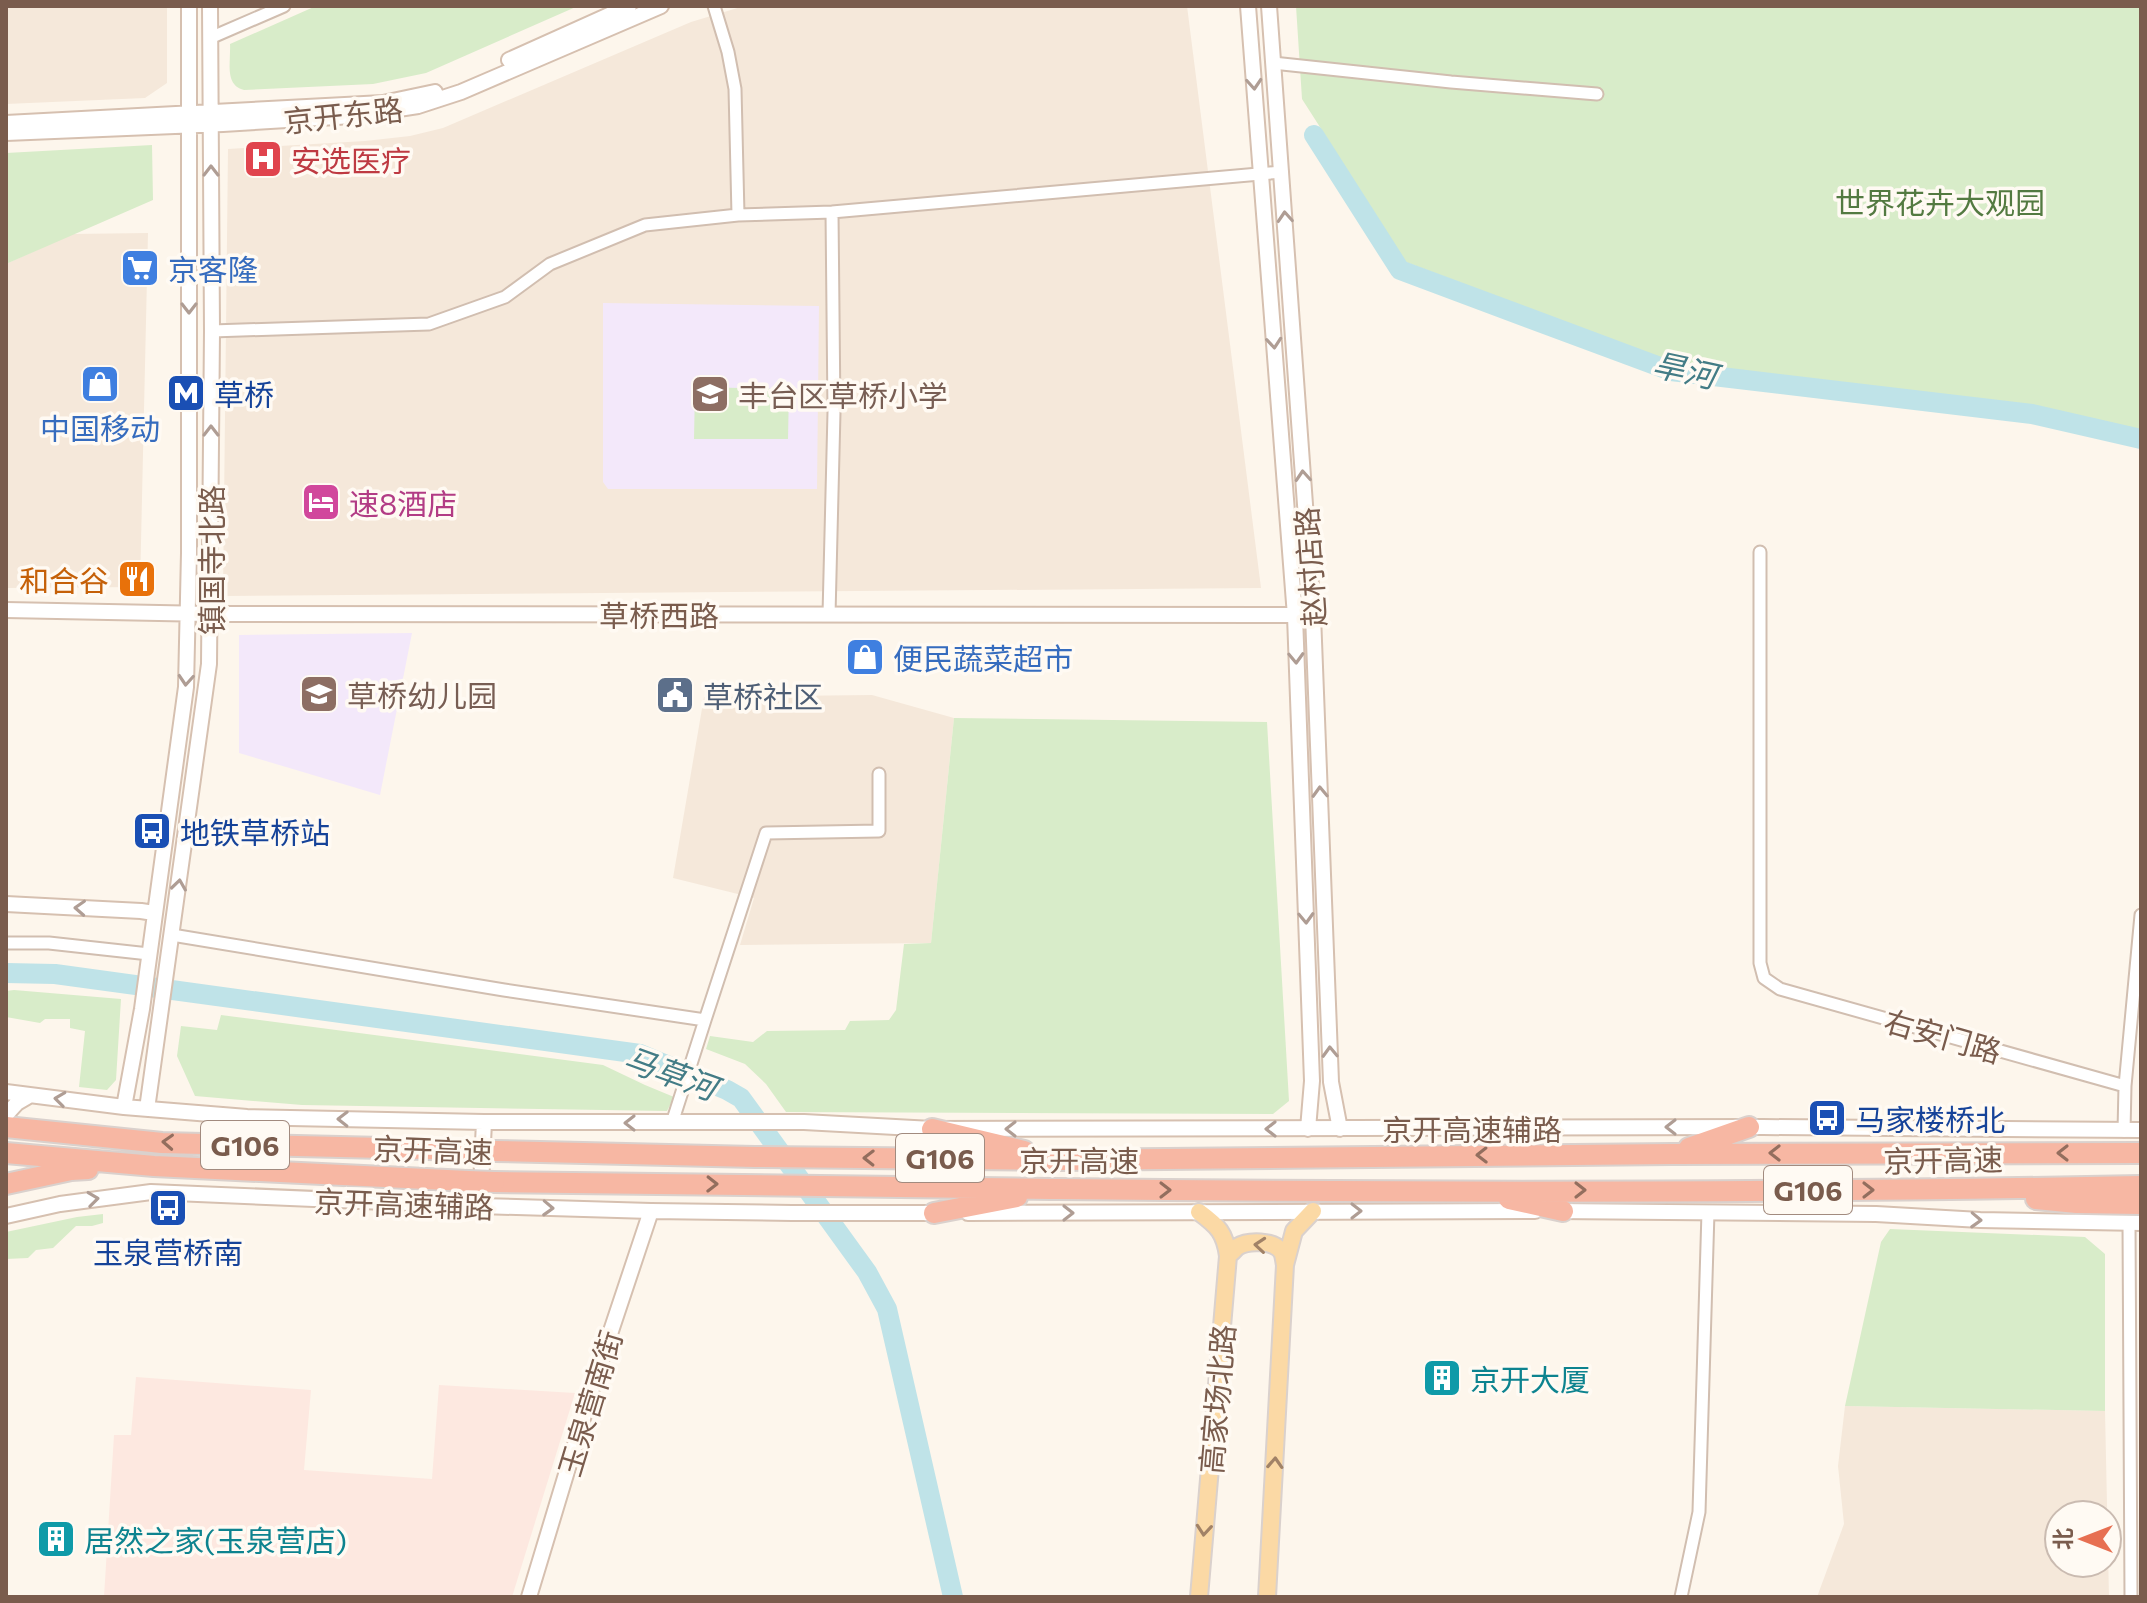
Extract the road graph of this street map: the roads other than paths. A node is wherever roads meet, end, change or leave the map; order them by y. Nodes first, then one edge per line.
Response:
1 (189, 6) edge
2 (210, 6) edge
3 (284, 6) edge
4 (629, 6) edge
5 (661, 6) edge
6 (714, 6) edge
7 (1248, 6) edge
8 (1269, 6) edge
9 (210, 38) junction
10 (1273, 63) junction
11 (1597, 94) dead end
12 (210, 118) junction
13 (189, 119) junction
14 (6, 123) edge
15 (6, 133) edge
16 (1282, 172) junction
17 (1260, 174) junction
18 (832, 212) junction
19 (738, 215) junction
20 (212, 331) junction
21 (1760, 552) dead end
22 (6, 610) edge
23 (188, 614) junction
24 (210, 614) junction
25 (829, 615) junction
26 (1313, 615) junction
27 (1295, 616) junction
28 (879, 774) dead end
29 (6, 904) edge
30 (154, 913) junction
31 (2141, 915) edge
32 (172, 935) junction
33 (6, 943) edge
34 (149, 957) junction
35 (705, 1020) junction
36 (2125, 1086) junction
37 (6, 1092) edge
38 (29, 1096) junction
39 (124, 1107) junction
40 (147, 1109) junction
41 (484, 1122) junction
42 (11, 1123) edge
43 (672, 1123) junction
44 (1749, 1127) junction
45 (932, 1129) junction
46 (1308, 1129) junction
47 (1340, 1129) junction
48 (2141, 1130) edge
49 (2124, 1131) junction
50 (12, 1153) edge
51 (2141, 1153) edge
52 (1672, 1154) junction
53 (1059, 1160) junction
54 (154, 1166) junction
55 (10, 1183) edge
56 (2141, 1186) edge
57 (1059, 1189) junction
58 (1944, 1190) junction
59 (1474, 1191) junction
60 (2141, 1204) edge
61 (480, 1206) junction
62 (651, 1211) junction
63 (1313, 1211) junction
64 (1563, 1211) junction
65 (10, 1212) edge
66 (1199, 1212) junction
67 (1708, 1212) junction
68 (934, 1213) junction
69 (2135, 1223) edge
70 (1228, 1256) junction
71 (1285, 1265) junction
72 (529, 1597) edge
73 (1199, 1597) edge
74 (1267, 1597) edge
75 (1681, 1597) edge
76 (2131, 1597) edge

1 - 13 street, 镇国寺北路
2 - 9 street, 镇国寺北路
3 - 9 street
4 - 12 street, 京开东路
5 - 12 street, 京开东路
6 - 19 street
7 -> 17 street, 赵村店路
8 - 10 street, 赵村店路
9 - 12 street, 镇国寺北路
10 - 11 street
10 - 16 street, 赵村店路
12 - 13 street, 京开东路
20 -> 12 street, 镇国寺北路
13 - 14 street, 京开东路
13 - 15 street, 京开东路
13 -> 23 street, 镇国寺北路
16 - 17 street
26 -> 16 street, 赵村店路
17 - 18 street
17 -> 27 street, 赵村店路
18 - 19 street
18 - 25 street
19 - 20 street
24 -> 20 street, 镇国寺北路
21 - 36 street, 右安门路
22 - 23 street, 草桥西路
23 - 24 street, 草桥西路
23 -> 30 street, 镇国寺北路
24 - 25 street, 草桥西路
32 -> 24 street, 镇国寺北路
25 - 27 street, 草桥西路
26 - 27 street, 草桥西路
47 -> 26 street, 赵村店路
27 -> 46 street, 赵村店路
28 - 35 street
30 -> 29 street
30 - 34 street, 镇国寺北路
31 - 36 street
32 - 35 street
32 - 40 street, 镇国寺北路
33 - 34 street
34 - 39 street, 镇国寺北路
35 - 43 street
36 - 49 street
37 - 38 street
39 -> 38 street
38 - 42 street
39 - 40 street
41 -> 40 street
43 -> 41 street
41 - 61 street
53 -> 42 highway, 京开高速 / G106, bridge
43 - 45 street, 京开高速辅路
44 -> 47 street, 京开高速辅路
44 - 49 street, 京开高速辅路
44 - 52 highway
46 -> 45 street, 京开高速辅路
45 - 53 highway
46 - 47 street, 京开高速辅路
48 - 49 street, 京开高速辅路
50 - 54 highway, 京开高速 / G106
51 -> 52 highway, 京开高速 / G106
52 -> 53 highway, 京开高速 / G106
54 - 55 highway
54 -> 57 highway, 京开高速 / G106, bridge
56 - 58 highway, 京开高速 / G106
57 -> 59 highway, 京开高速 / G106
57 - 68 highway
59 -> 58 highway, 京开高速 / G106
58 - 60 highway
59 - 64 highway
61 -> 62 street, 京开高速辅路
65 -> 61 street, 京开高速辅路
62 - 68 street, 京开高速辅路
62 - 72 street, 玉泉营南街
63 -> 64 street
63 - 66 street
63 - 71 main road, 高家场北路
64 - 67 street
68 -> 66 street
66 - 70 main road
67 -> 69 street
67 - 75 street
69 - 76 street
71 -> 70 main road
70 -> 73 main road, 高家场北路
74 -> 71 main road, 高家场北路

